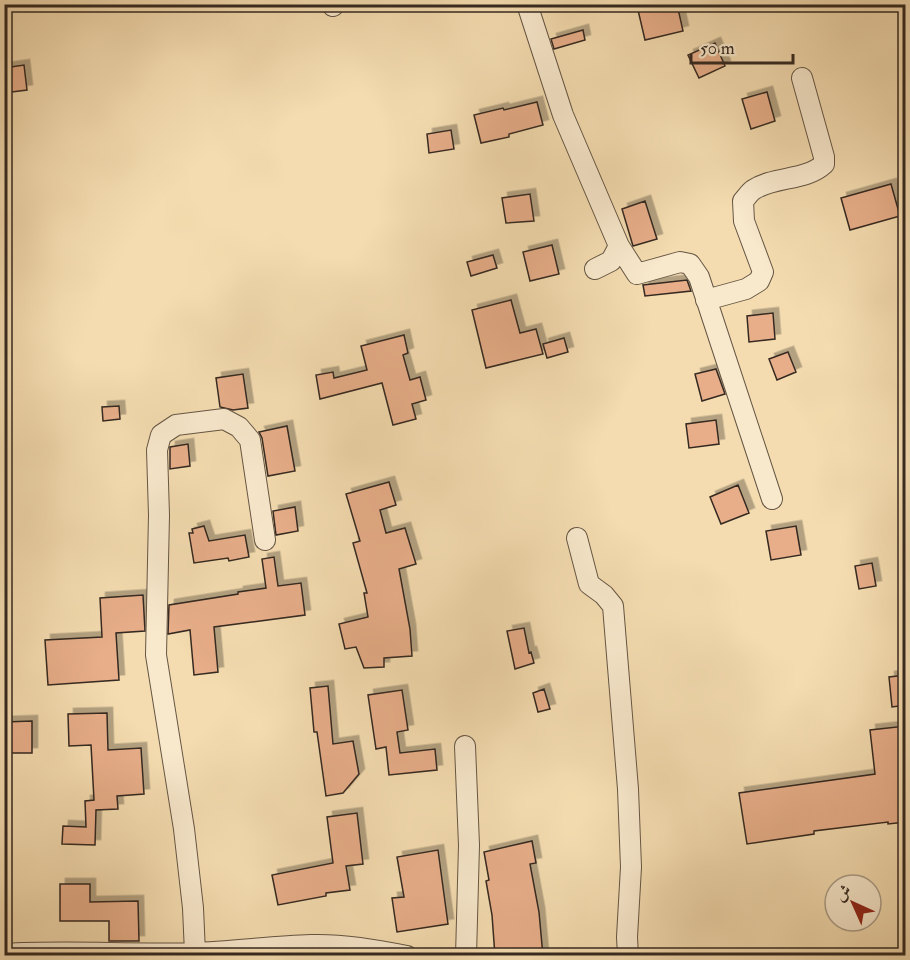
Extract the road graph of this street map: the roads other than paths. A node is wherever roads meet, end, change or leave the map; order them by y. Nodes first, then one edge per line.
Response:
1 (527, 4) edge
2 (802, 78) dead end
3 (619, 246) junction
4 (595, 269) dead end
5 (706, 300) junction
6 (772, 499) dead end
7 (577, 538) dead end
8 (265, 540) dead end
9 (465, 746) dead end
10 (195, 953) junction
11 (4, 954) edge
12 (407, 956) edge
13 (466, 956) edge
14 (628, 956) edge

1 - 3 street
2 - 5 street
3 - 4 street
3 - 5 street
5 - 6 street
7 - 14 street
8 - 10 street
9 - 13 street
10 - 11 street
10 - 12 street

